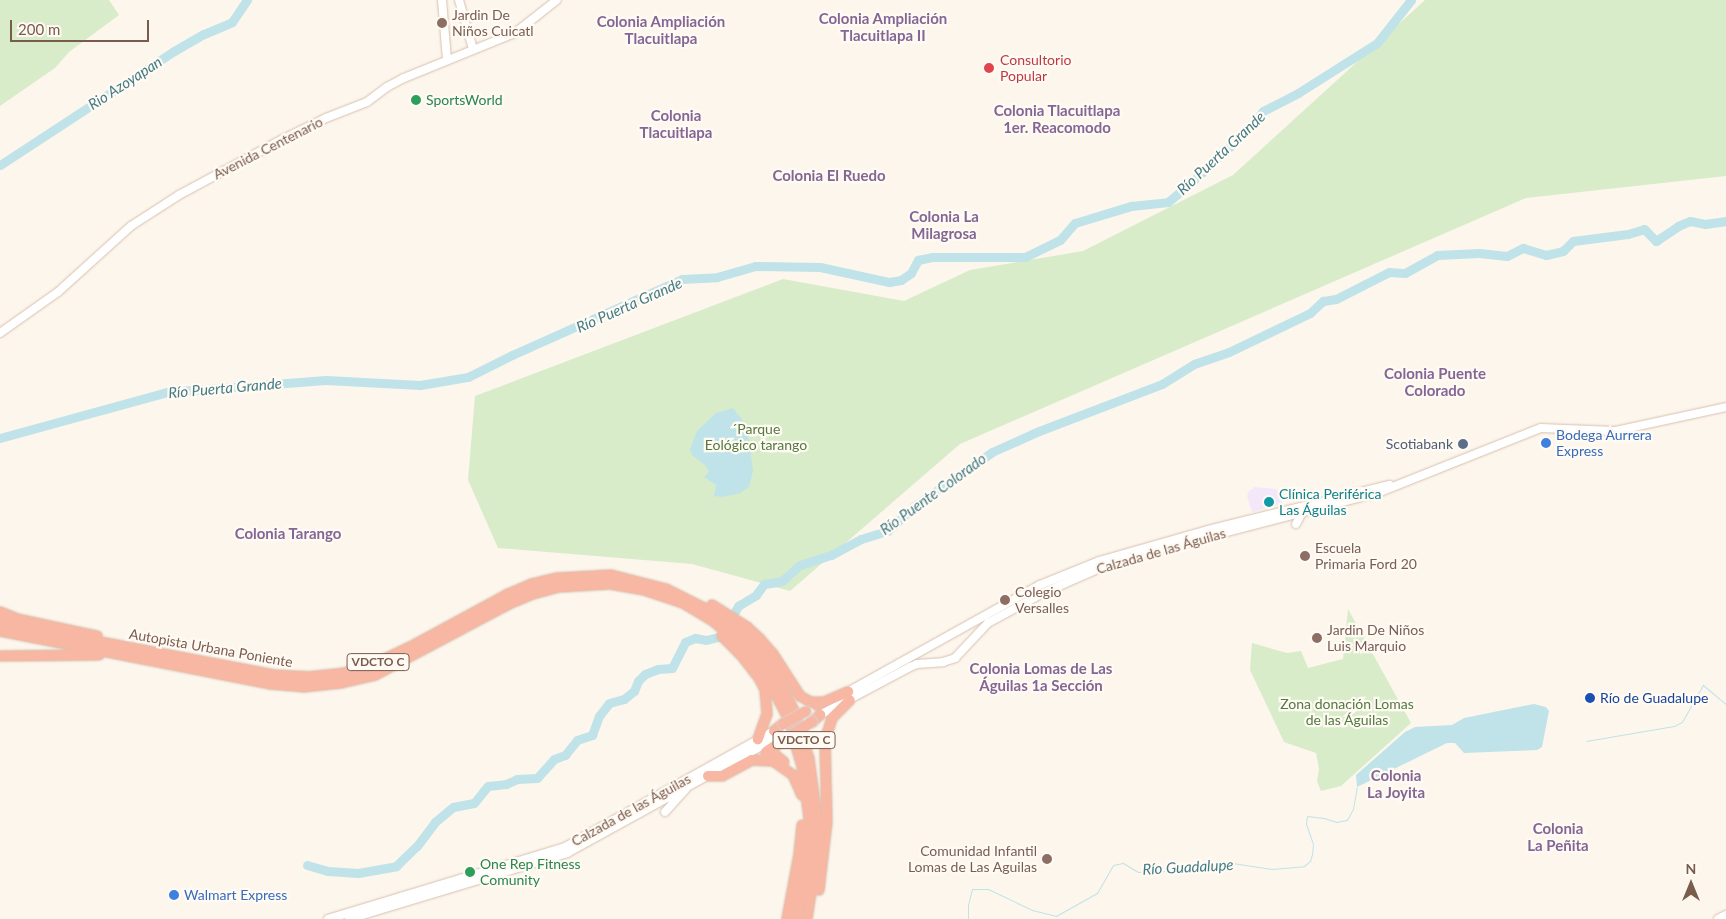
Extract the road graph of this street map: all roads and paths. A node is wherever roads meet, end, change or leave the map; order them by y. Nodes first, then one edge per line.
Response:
1 (442, 0) edge
2 (459, 0) edge
3 (557, 0) edge
4 (473, 49) junction
5 (447, 60) junction
6 (0, 333) edge
7 (1726, 407) edge
8 (1394, 485) junction
9 (1303, 512) junction
10 (1296, 524) dead end
11 (628, 582) junction
12 (0, 612) edge
13 (0, 624) edge
14 (970, 624) junction
15 (0, 632) edge
16 (978, 632) junction
17 (113, 645) junction
18 (926, 649) junction
19 (0, 656) edge
20 (142, 658) junction
21 (930, 663) junction
22 (768, 670) junction
23 (879, 679) junction
24 (793, 688) junction
25 (849, 696) junction
26 (822, 702) junction
27 (811, 715) junction
28 (782, 730) junction
29 (758, 739) junction
30 (770, 750) junction
31 (752, 760) junction
32 (708, 776) junction
33 (687, 788) junction
34 (801, 790) junction
35 (665, 812) dead end
36 (814, 819) junction
37 (1726, 915) edge
38 (328, 919) edge
39 (349, 919) edge
40 (787, 919) edge
41 (796, 919) edge
42 (806, 919) edge
43 (811, 919) edge
44 (1718, 919) edge

1 - 5 main road
2 - 4 main road
3 - 4 main road, Avenida Centenario
4 - 5 main road, Avenida Centenario
5 - 6 main road, Avenida Centenario
7 - 8 main road, Calzada de las Águilas
8 - 9 main road, Calzada de las Águilas
8 - 14 main road, Calzada de las Águilas
9 - 10 main road
9 - 16 main road, Calzada de las Águilas
11 - 17 highway, Autopista Urbana Poniente / VDCTO C
11 - 20 highway, Autopista Urbana Poniente / VDCTO C
11 - 22 highway, Autopista Urbana Poniente / VDCTO C
11 - 22 highway, Autopista Urbana Poniente / VDCTO C
12 - 17 highway
13 - 17 highway, VDCTO C
14 - 16 main road
14 - 18 main road, Calzada de las Águilas
15 - 20 highway, VDCTO C
16 - 21 main road, Calzada de las Águilas
18 - 21 main road
18 - 23 main road, Calzada de las Águilas
19 - 20 highway
21 - 23 main road, Calzada de las Águilas
22 - 24 highway
22 - 29 highway
22 - 36 highway, VDCTO C
23 - 25 main road, Calzada de las Águilas
24 - 26 highway
24 - 27 highway
25 - 26 highway
25 - 27 main road, Calzada de las Águilas
25 - 36 highway
26 - 27 highway
27 - 28 highway, bridge
27 - 28 highway, bridge
28 - 29 main road, Calzada de las Águilas
28 - 30 highway
28 - 32 main road, Calzada de las Águilas
29 - 38 main road, Calzada de las Águilas
30 - 31 highway
30 - 34 highway
31 - 32 highway
31 - 34 highway
32 - 33 main road, Calzada de las Águilas
33 - 35 main road
33 - 39 main road, Calzada de las Águilas
34 - 36 highway
36 - 40 highway
36 - 41 highway, VDCTO C
36 - 42 highway, VDCTO C
36 - 43 highway
37 - 44 main road

